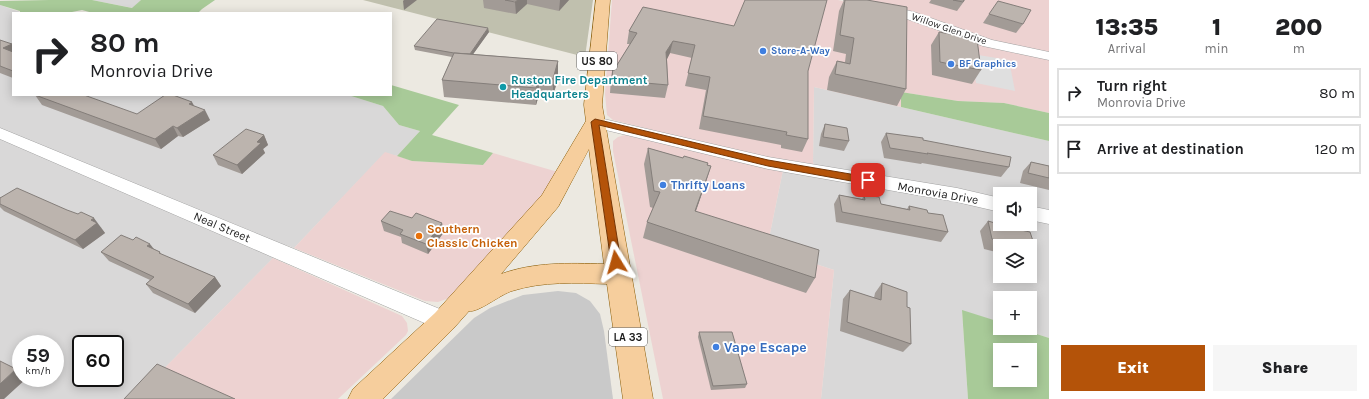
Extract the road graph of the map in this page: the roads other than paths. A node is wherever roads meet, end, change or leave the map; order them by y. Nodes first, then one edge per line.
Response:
1 (603, 0) edge
2 (850, 0) edge
3 (1049, 56) edge
4 (595, 122) junction
5 (0, 133) edge
6 (993, 203) edge
7 (1037, 214) edge
8 (1049, 218) edge
9 (618, 274) junction
10 (444, 322) junction
11 (363, 399) edge
12 (638, 399) edge

1 - 4 main road, US 80
2 - 3 street, Willow Glen Drive
4 - 6 street, Monrovia Drive
4 - 9 main road, US 80
4 - 10 main road
5 - 10 street, Neal Street
7 - 8 street
9 - 10 main road
9 - 12 main road, LA 33
10 - 11 main road

